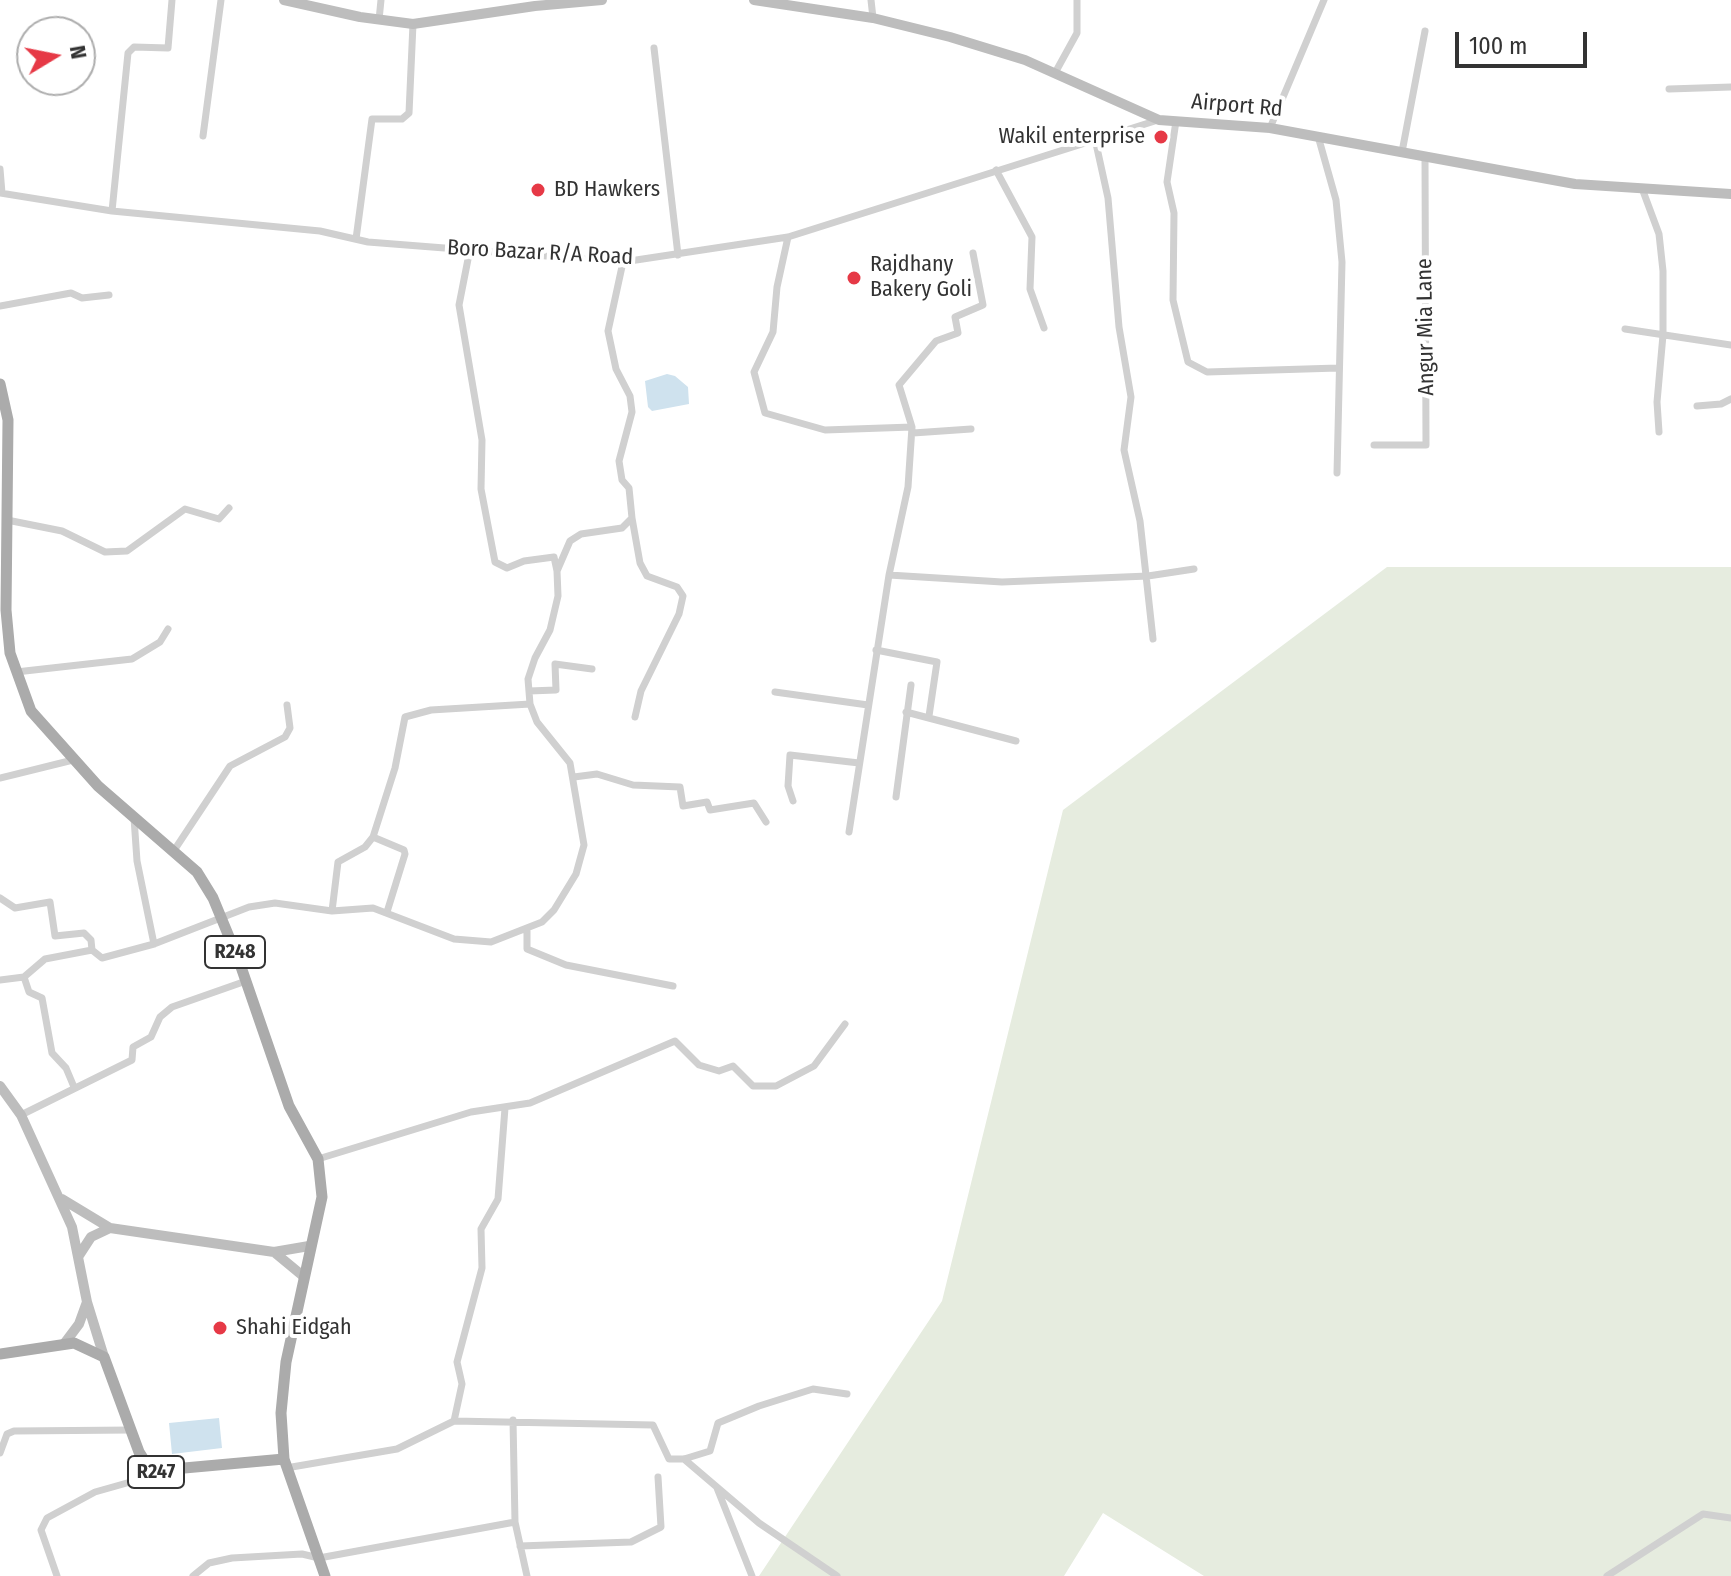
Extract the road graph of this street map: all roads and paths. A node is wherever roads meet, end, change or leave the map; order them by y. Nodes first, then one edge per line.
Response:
1 (172, 0) edge
2 (221, 0) edge
3 (284, 0) edge
4 (381, 0) edge
5 (602, 0) edge
6 (754, 0) edge
7 (871, 0) edge
8 (1077, 0) edge
9 (1324, 0) edge
10 (535, 3) edge
11 (873, 18) junction
12 (379, 20) junction
13 (413, 24) junction
14 (1425, 31) dead end
15 (654, 48) dead end
16 (1055, 73) junction
17 (1731, 87) edge
18 (1669, 89) dead end
19 (1159, 120) junction
20 (1176, 121) junction
21 (1270, 128) junction
22 (203, 136) dead end
23 (1318, 136) junction
24 (1095, 139) junction
25 (1402, 152) junction
26 (1425, 157) junction
27 (0, 169) edge
28 (996, 170) junction
29 (1643, 191) junction
30 (1, 193) edge
31 (1731, 194) edge
32 (112, 211) junction
33 (788, 237) junction
34 (356, 239) junction
35 (470, 249) junction
36 (973, 253) dead end
37 (678, 255) junction
38 (623, 262) junction
39 (109, 295) dead end
40 (0, 306) edge
41 (1044, 328) dead end
42 (1625, 329) dead end
43 (1663, 335) junction
44 (1731, 345) edge
45 (1338, 368) junction
46 (0, 384) edge
47 (1731, 399) edge
48 (1697, 406) dead end
49 (971, 429) dead end
50 (912, 430) junction
51 (1659, 432) dead end
52 (1374, 445) dead end
53 (1337, 473) dead end
54 (229, 508) dead end
55 (632, 518) junction
56 (7, 520) junction
57 (1194, 569) dead end
58 (557, 571) junction
59 (889, 575) junction
60 (1148, 576) junction
61 (168, 629) dead end
62 (1153, 639) dead end
63 (876, 650) junction
64 (5, 654) edge
65 (592, 669) dead end
66 (16, 672) junction
67 (911, 685) dead end
68 (529, 691) junction
69 (775, 692) dead end
70 (530, 704) junction
71 (287, 705) dead end
72 (868, 705) junction
73 (906, 712) junction
74 (929, 716) junction
75 (635, 717) dead end
76 (1016, 741) dead end
77 (73, 760) junction
78 (859, 763) junction
79 (574, 777) junction
80 (0, 778) edge
81 (896, 797) dead end
82 (793, 801) dead end
83 (135, 816) junction
84 (766, 822) dead end
85 (849, 832) dead end
86 (373, 837) junction
87 (175, 849) junction
88 (0, 898) edge
89 (332, 911) junction
90 (387, 912) junction
91 (220, 917) junction
92 (527, 929) junction
93 (154, 944) junction
94 (92, 950) junction
95 (24, 977) junction
96 (0, 980) edge
97 (246, 981) junction
98 (673, 986) dead end
99 (845, 1024) dead end
100 (0, 1086) edge
101 (74, 1087) junction
102 (505, 1108) junction
103 (21, 1115) junction
104 (318, 1159) junction
105 (61, 1198) junction
106 (110, 1228) junction
107 (309, 1246) junction
108 (274, 1252) junction
109 (78, 1257) junction
110 (303, 1276) junction
111 (87, 1302) junction
112 (64, 1344) junction
113 (0, 1354) edge
114 (104, 1357) junction
115 (847, 1394) dead end
116 (513, 1420) junction
117 (454, 1421) junction
118 (132, 1430) junction
119 (0, 1453) edge
120 (684, 1459) junction
121 (285, 1463) junction
122 (151, 1471) junction
123 (658, 1477) dead end
124 (716, 1486) junction
125 (1731, 1518) edge
126 (515, 1522) junction
127 (520, 1546) junction
128 (319, 1558) junction
129 (57, 1576) edge
130 (193, 1576) edge
131 (325, 1576) edge
132 (527, 1576) edge
133 (752, 1576) edge
134 (837, 1576) edge
135 (1607, 1576) edge

1 - 32 street
2 - 22 street
3 - 12 main road
4 - 12 street
5 - 10 main road
6 - 11 main road, Airport Rd
7 - 11 street
8 - 16 street
9 - 21 street
10 - 13 main road
11 - 16 main road, Airport Rd
12 - 13 main road
13 - 34 street
14 - 25 street
15 - 37 street
16 - 19 main road, Airport Rd
17 - 18 street
19 - 20 main road, Airport Rd
19 - 24 street, Boro Bazar R/A Road
20 - 21 main road, Airport Rd
20 - 45 street
21 - 23 main road, Airport Rd
23 - 25 main road, Airport Rd
23 - 45 street
24 - 28 street, Boro Bazar R/A Road
24 - 60 street
25 - 26 main road, Airport Rd
26 - 29 main road, Airport Rd
26 - 52 street, Angur Mia Lane
27 - 30 street
28 - 33 street, Boro Bazar R/A Road
28 - 41 street
29 - 31 main road, Airport Rd
29 - 43 street
30 - 32 street, Boro Bazar R/A Road
32 - 34 street, Boro Bazar R/A Road
33 - 37 street, Boro Bazar R/A Road
33 - 50 street
34 - 35 street, Boro Bazar R/A Road
35 - 38 street, Boro Bazar R/A Road
35 - 58 street
36 - 50 street
37 - 38 street, Boro Bazar R/A Road
38 - 55 street
39 - 40 street
42 - 43 street
43 - 44 street
43 - 51 street
45 - 53 street
46 - 56 main road, R248
47 - 48 street
49 - 50 street
50 - 59 street
54 - 56 street
55 - 58 street
55 - 75 street
56 - 64 main road, R248
57 - 60 street
58 - 68 street
59 - 60 street
59 - 63 street
60 - 62 street
61 - 66 street
63 - 72 street
63 - 74 street
64 - 66 main road, R248
65 - 68 street
66 - 77 main road, R248
67 - 73 street
68 - 70 street
69 - 72 street
70 - 79 street
70 - 86 street
71 - 87 street
72 - 78 street
73 - 74 street
73 - 81 street
74 - 76 street
77 - 80 street
77 - 83 main road, R248
78 - 82 street
78 - 85 street
79 - 84 street
79 - 92 street
83 - 87 main road, R248
83 - 93 street
86 - 89 street
86 - 90 street
87 - 91 main road, R248
88 - 94 street
89 - 90 street
89 - 91 street
90 - 92 street
91 - 93 street
91 - 97 main road, R248
92 - 98 street
93 - 94 street
94 - 95 street
95 - 96 street
95 - 101 street
97 - 101 street
97 - 104 main road, R248
99 - 102 street
100 - 103 main road
101 - 103 street
102 - 104 street
102 - 117 street
103 - 105 main road
104 - 107 main road, R248
105 - 106 main road
105 - 109 main road
106 - 108 main road
106 - 109 main road
107 - 108 main road
107 - 110 main road, R248
108 - 110 main road
109 - 111 main road
110 - 121 main road, R248
111 - 112 main road
111 - 114 main road
112 - 113 main road
112 - 114 main road
114 - 118 main road, R247
115 - 120 street
116 - 117 street
116 - 120 street
116 - 126 street
117 - 121 street
118 - 119 street
118 - 122 main road, R247
120 - 124 street
121 - 122 main road, R247
121 - 128 main road, R248
122 - 129 street
123 - 127 street
124 - 133 street
124 - 134 street
125 - 135 street
126 - 127 street
126 - 128 street
127 - 132 street
128 - 130 street
128 - 131 main road, R248

